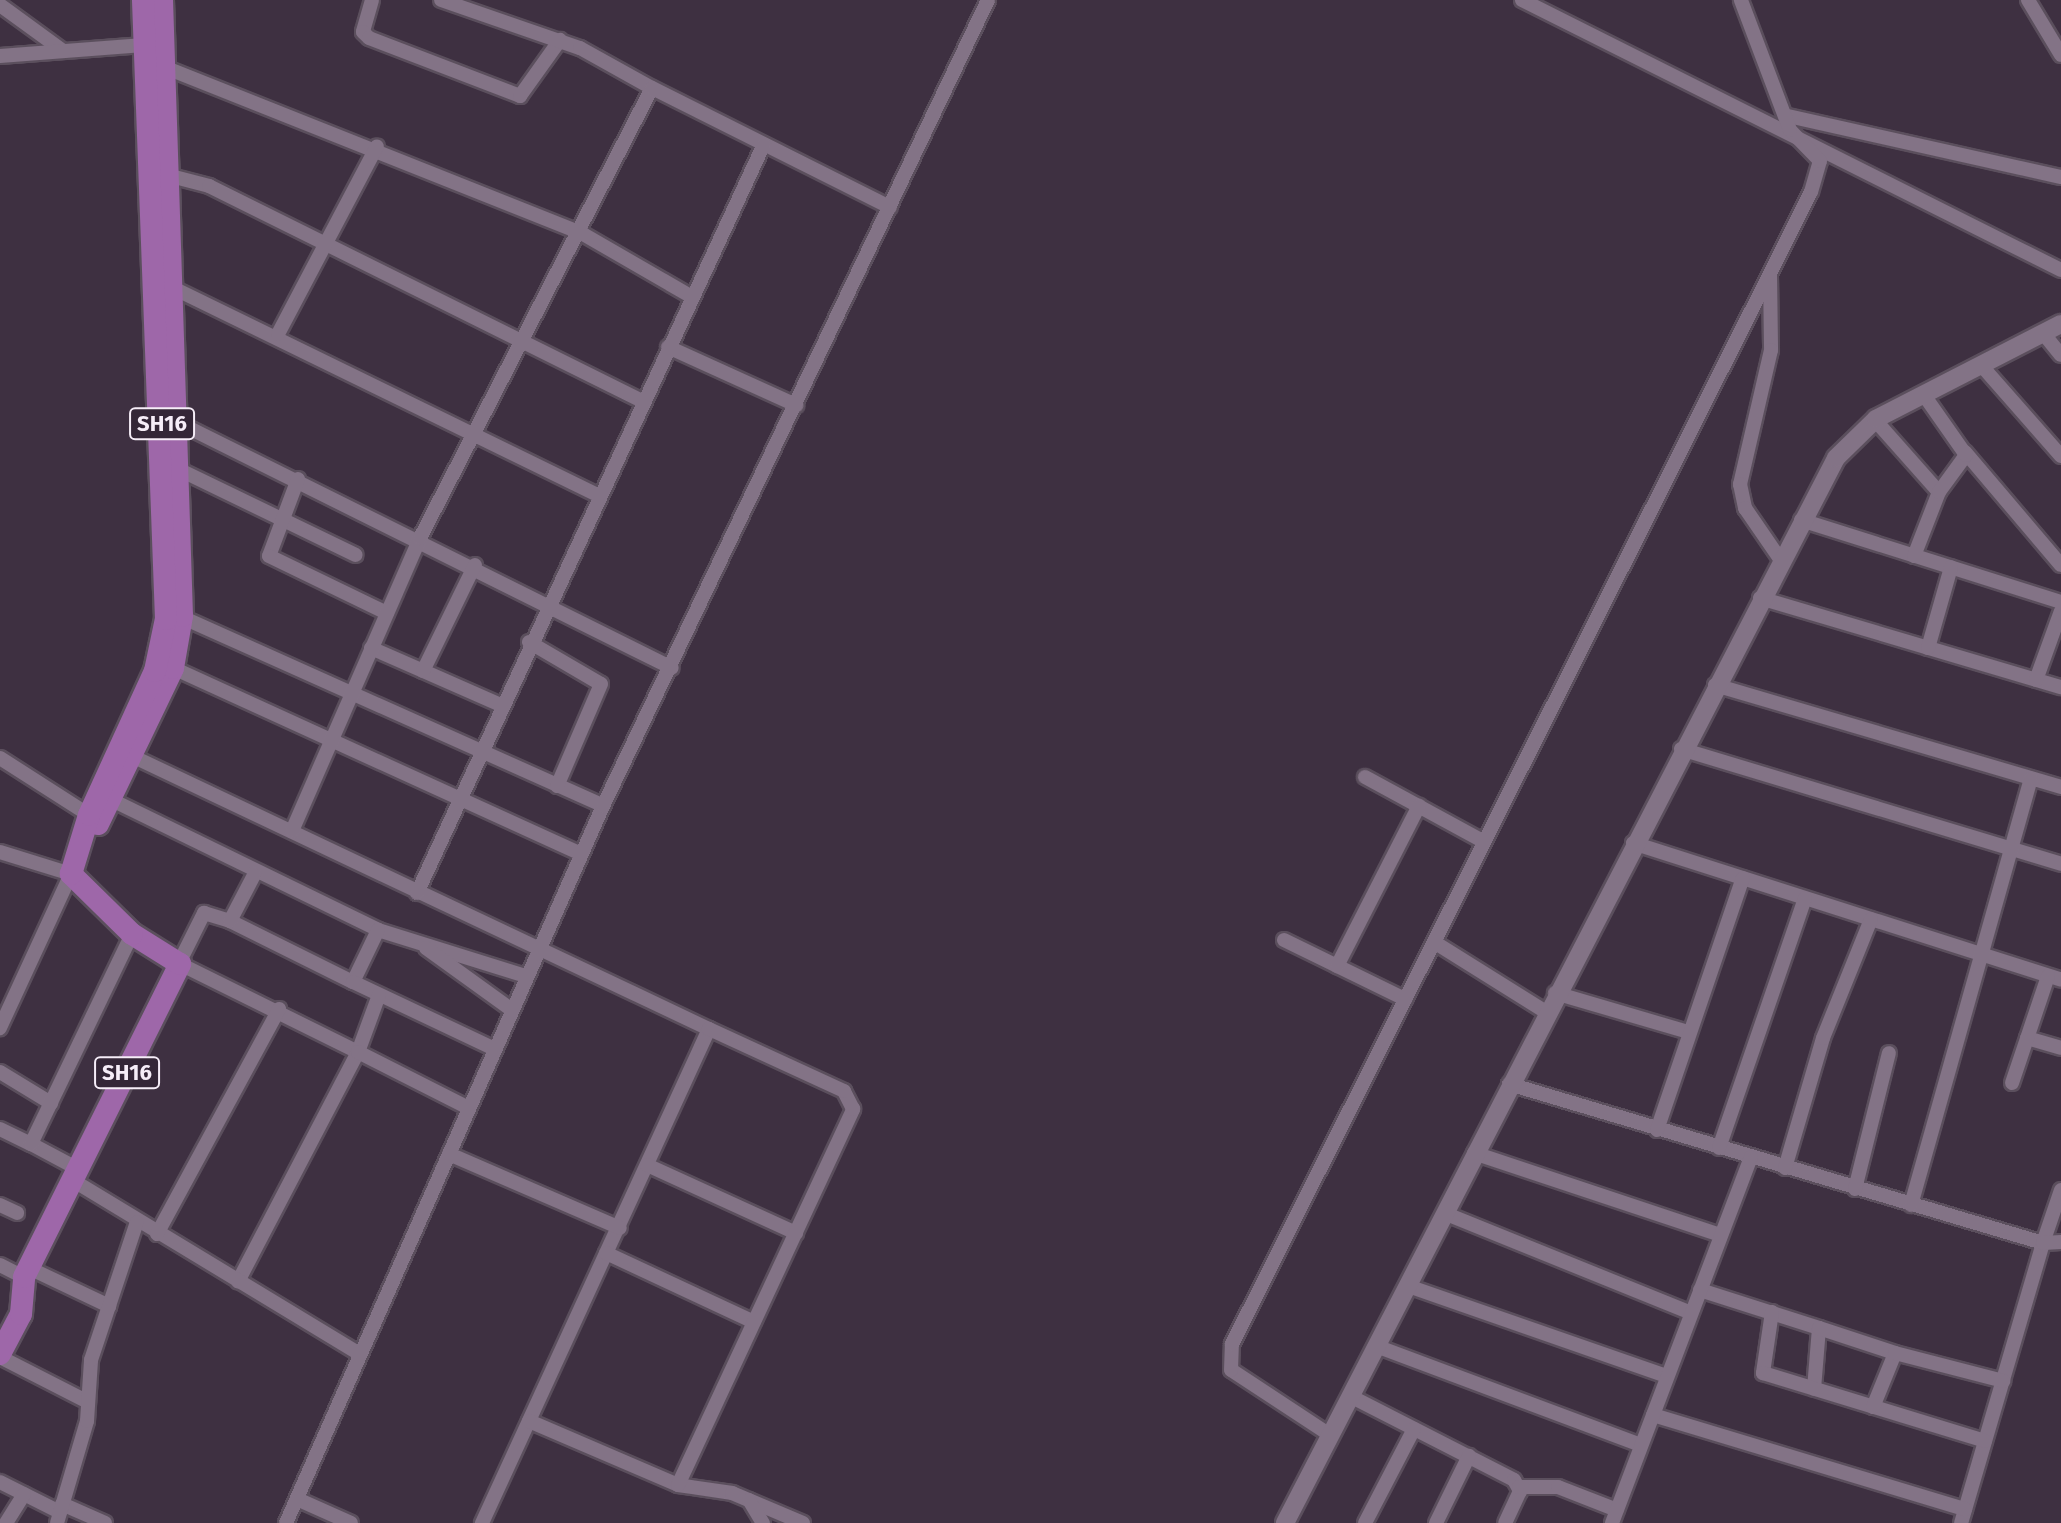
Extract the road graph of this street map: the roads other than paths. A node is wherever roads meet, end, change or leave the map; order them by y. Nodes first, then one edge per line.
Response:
1 (143, 0) edge
2 (162, 0) edge
3 (372, 0) edge
4 (441, 0) edge
5 (988, 0) edge
6 (1522, 0) edge
7 (1741, 0) edge
8 (2028, 0) edge
9 (0, 5) edge
10 (560, 40) junction
11 (144, 45) junction
12 (63, 51) junction
13 (2061, 55) edge
14 (0, 56) edge
15 (164, 67) junction
16 (652, 88) junction
17 (1789, 123) junction
18 (764, 144) junction
19 (377, 146) junction
20 (157, 173) junction
21 (2061, 177) edge
22 (890, 207) junction
23 (583, 234) junction
24 (326, 243) junction
25 (2061, 270) edge
26 (1770, 273) junction
27 (162, 284) junction
28 (692, 297) junction
29 (2061, 324) edge
30 (2043, 333) junction
31 (278, 334) junction
32 (525, 342) junction
33 (668, 347) junction
34 (2061, 355) edge
35 (1981, 365) junction
36 (1924, 395) junction
37 (642, 401) junction
38 (796, 405) junction
39 (170, 419) junction
40 (1875, 420) junction
41 (477, 433) junction
42 (1965, 452) junction
43 (2061, 456) edge
44 (180, 470) junction
45 (298, 479) junction
46 (1939, 492) junction
47 (598, 495) junction
48 (281, 519) junction
49 (1801, 520) junction
50 (420, 538) junction
51 (356, 555) dead end
52 (1914, 556) junction
53 (1780, 559) junction
54 (475, 565) junction
55 (2061, 565) edge
56 (1951, 567) junction
57 (1760, 598) junction
58 (547, 602) junction
59 (2061, 602) edge
60 (2061, 611) edge
61 (387, 613) junction
62 (174, 614) junction
63 (529, 642) junction
64 (371, 648) junction
65 (1928, 648) junction
66 (173, 668) junction
67 (672, 668) junction
68 (423, 671) junction
69 (2036, 680) junction
70 (1715, 685) junction
71 (2061, 687) edge
72 (351, 692) junction
73 (501, 705) junction
74 (331, 740) junction
75 (1681, 749) junction
76 (480, 751) junction
77 (134, 757) junction
78 (0, 758) edge
79 (1365, 777) dead end
80 (2031, 779) junction
81 (557, 786) junction
82 (2061, 787) edge
83 (461, 795) junction
84 (112, 800) junction
85 (603, 806) junction
86 (1419, 806) junction
87 (92, 823) junction
88 (292, 831) junction
89 (1483, 841) junction
90 (1633, 843) junction
91 (0, 852) edge
92 (2010, 852) junction
93 (582, 854) junction
94 (2061, 864) edge
95 (71, 874) junction
96 (254, 875) junction
97 (1743, 878) junction
98 (417, 893) junction
99 (1805, 898) junction
100 (1871, 919) junction
101 (230, 921) junction
102 (378, 930) junction
103 (132, 934) junction
104 (1284, 940) dead end
105 (1434, 942) junction
106 (419, 943) junction
107 (540, 950) junction
108 (1980, 954) junction
109 (180, 962) junction
110 (1337, 966) junction
111 (526, 976) junction
112 (2055, 978) edge
113 (353, 982) junction
114 (1555, 993) junction
115 (379, 995) junction
116 (1405, 999) junction
117 (279, 1009) junction
118 (512, 1010) junction
119 (1546, 1012) junction
120 (0, 1028) edge
121 (709, 1029) junction
122 (1685, 1031) junction
123 (2027, 1038) junction
124 (2061, 1048) edge
125 (495, 1049) junction
126 (358, 1052) junction
127 (1889, 1053) dead end
128 (0, 1072) edge
129 (2012, 1083) dead end
130 (1509, 1084) junction
131 (51, 1103) junction
132 (469, 1108) junction
133 (0, 1129) edge
134 (1657, 1130) junction
135 (31, 1144) junction
136 (1719, 1148) junction
137 (1474, 1153) junction
138 (449, 1154) junction
139 (1751, 1158) junction
140 (647, 1165) junction
141 (1785, 1168) junction
142 (77, 1176) junction
143 (1855, 1189) junction
144 (2061, 1190) edge
145 (0, 1205) edge
146 (1911, 1205) junction
147 (17, 1213) dead end
148 (1444, 1213) junction
149 (137, 1222) junction
150 (620, 1228) junction
151 (796, 1233) junction
152 (157, 1234) junction
153 (1721, 1235) junction
154 (2061, 1242) edge
155 (2043, 1243) junction
156 (606, 1253) junction
157 (0, 1265) edge
158 (27, 1273) junction
159 (238, 1282) junction
160 (1408, 1286) junction
161 (1700, 1290) junction
162 (109, 1306) junction
163 (1772, 1312) junction
164 (1691, 1313) junction
165 (754, 1322) junction
166 (1819, 1328) junction
167 (1376, 1346) junction
168 (1895, 1353) junction
169 (360, 1354) junction
170 (0, 1356) edge
171 (1667, 1376) junction
172 (2003, 1381) junction
173 (1814, 1389) junction
174 (1350, 1396) junction
175 (84, 1400) junction
176 (1873, 1407) junction
177 (1653, 1415) junction
178 (529, 1421) junction
179 (1414, 1429) junction
180 (1330, 1435) junction
181 (1985, 1441) junction
182 (1641, 1445) junction
183 (1469, 1456) junction
184 (0, 1482) edge
185 (678, 1485) junction
186 (1519, 1487) junction
187 (24, 1494) junction
188 (297, 1499) junction
189 (749, 1500) junction
190 (60, 1513) edge
191 (1614, 1516) edge
192 (1963, 1516) edge
193 (6, 1523) edge
194 (105, 1523) edge
195 (286, 1523) edge
196 (351, 1523) edge
197 (482, 1523) edge
198 (763, 1523) edge
199 (803, 1523) edge
200 (1285, 1523) edge
201 (1365, 1523) edge
202 (1436, 1523) edge
203 (1505, 1523) edge

1 - 11 main road, SH16
2 - 15 main road, SH16
3 - 10 street
4 - 10 street
5 - 22 street
6 - 17 street
7 - 17 street
8 - 13 street
9 - 12 street
10 - 16 street
11 - 12 street
11 - 20 main road, SH16
12 - 14 street
15 - 19 street
15 - 20 main road, SH16
16 - 18 street
16 - 23 street
17 - 21 street
17 - 25 street
17 - 26 street
18 - 22 street
18 - 28 street
19 - 23 street
19 - 24 street
20 - 24 street
20 - 27 main road, SH16
22 - 38 street
23 - 28 street
23 - 32 street
24 - 31 street
24 - 32 street
26 - 53 street
26 - 89 street
27 - 31 street
27 - 39 main road, SH16
28 - 33 street
29 - 30 street
30 - 34 street
30 - 35 street
31 - 41 street
32 - 37 street
32 - 41 street
33 - 37 street
33 - 38 street
35 - 36 street
35 - 43 street
36 - 40 street
36 - 42 street
37 - 47 street
38 - 67 street
39 - 44 main road, SH16
39 - 45 street
39 - 62 main road, SH16
40 - 46 street
40 - 49 street
41 - 47 street
41 - 50 street
42 - 46 street
42 - 55 street
44 - 48 street
44 - 62 main road, SH16
45 - 48 street
45 - 50 street
46 - 52 street
47 - 58 street
48 - 51 street
48 - 61 street
49 - 52 street
49 - 53 street
50 - 54 street
50 - 61 street
52 - 56 street
53 - 57 street
54 - 58 street
54 - 68 street
56 - 59 street
56 - 65 street
57 - 65 street
57 - 70 street
58 - 63 street
58 - 67 street
60 - 69 street
61 - 64 street
62 - 66 main road, SH16
62 - 72 street
62 - 87 main road, SH16
63 - 73 street
63 - 81 street
64 - 68 street
64 - 72 street
65 - 69 street
66 - 74 street
66 - 77 main road, SH16
67 - 85 street
68 - 73 street
69 - 71 street
70 - 75 street
70 - 80 street
72 - 74 street
72 - 76 street
73 - 76 street
74 - 83 street
74 - 88 street
75 - 90 street
75 - 92 street
76 - 81 street
76 - 83 street
77 - 84 main road, SH16
77 - 88 street
78 - 87 street
79 - 86 street
80 - 82 street
80 - 92 street
81 - 85 street
83 - 93 street
83 - 98 street
84 - 87 main road
84 - 96 street
85 - 93 street
86 - 89 street
86 - 110 street
87 - 95 main road, SH16
88 - 98 street
89 - 105 street
90 - 97 street
90 - 114 street
91 - 95 street
92 - 94 street
92 - 108 street
93 - 107 street
95 - 103 main road
95 - 120 street
96 - 101 street
96 - 102 street
97 - 99 street
97 - 122 street
98 - 107 street
99 - 100 street
99 - 136 street
100 - 108 street
100 - 141 street
101 - 109 street
101 - 113 street
102 - 106 street
102 - 113 street
103 - 109 main road
103 - 131 street
104 - 110 street
105 - 116 street
105 - 119 street
106 - 111 street
106 - 118 street
107 - 111 street
107 - 121 street
108 - 112 street
108 - 146 street
109 - 117 street
109 - 142 main road, SH16
110 - 116 street
111 - 118 street
112 - 123 street
113 - 115 street
114 - 119 street
114 - 122 street
115 - 125 street
115 - 126 street
116 - 180 street
117 - 126 street
117 - 152 street
118 - 125 street
119 - 130 street
121 - 140 street
121 - 151 street
122 - 134 street
123 - 124 street
123 - 129 street
125 - 132 street
126 - 132 street
126 - 159 street
127 - 143 street
128 - 131 street
130 - 134 street
130 - 137 street
131 - 135 street
132 - 138 street
133 - 135 street
134 - 136 street
135 - 142 street
136 - 139 street
137 - 148 street
137 - 153 street
138 - 150 street
138 - 169 street
139 - 141 street
139 - 153 street
140 - 150 street
140 - 151 street
141 - 143 street
142 - 149 street
142 - 158 main road, SH16
143 - 146 street
144 - 155 street
145 - 147 street
146 - 155 street
148 - 160 street
148 - 164 street
149 - 152 street
149 - 162 street
150 - 156 street
151 - 165 street
152 - 159 street
153 - 161 street
154 - 155 street
155 - 172 street
156 - 165 street
156 - 178 street
157 - 158 street
158 - 162 street
158 - 170 main road, SH16
159 - 169 street
160 - 167 street
160 - 171 street
161 - 163 street
161 - 164 street
162 - 175 street
163 - 166 street
163 - 173 street
164 - 171 street
165 - 185 street
166 - 168 street
166 - 173 street
167 - 174 street
167 - 182 street
168 - 172 street
168 - 176 street
169 - 188 street
170 - 175 street
171 - 177 street
172 - 181 street
173 - 176 street
174 - 179 street
174 - 180 street
175 - 190 street
176 - 181 street
177 - 182 street
177 - 192 street
178 - 185 street
178 - 197 street
179 - 183 street
179 - 201 street
180 - 200 street
181 - 192 street
182 - 191 street
183 - 186 street
183 - 202 street
184 - 187 street
185 - 189 street
186 - 191 street
186 - 203 street
187 - 190 street
187 - 193 street
188 - 195 street
188 - 196 street
189 - 198 street
189 - 199 street
190 - 194 street

